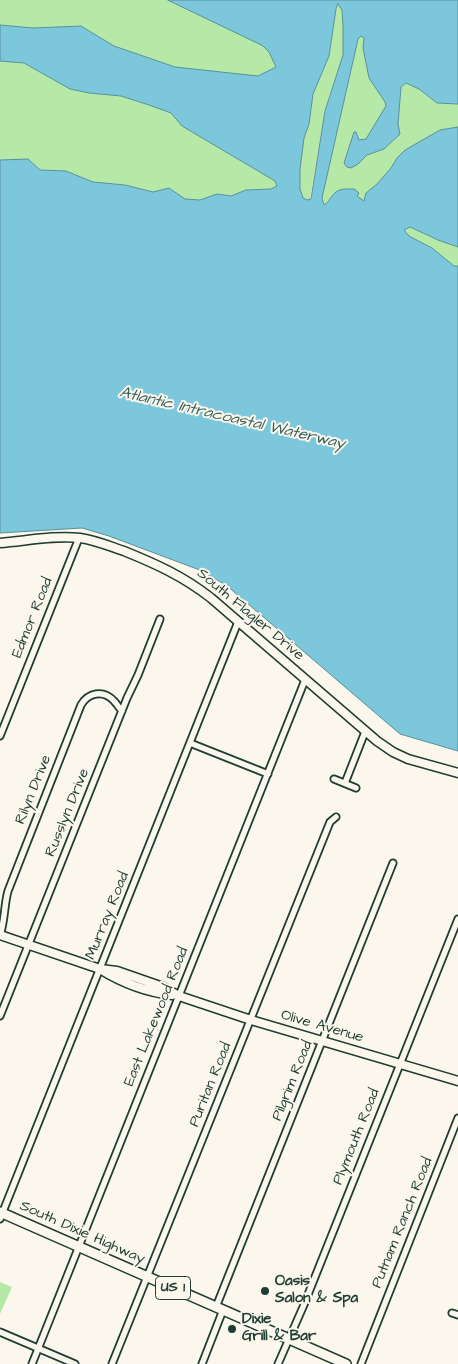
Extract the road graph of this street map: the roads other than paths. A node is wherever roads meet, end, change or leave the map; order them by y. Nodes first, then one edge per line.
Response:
1 (79, 538) junction
2 (0, 543) edge
3 (160, 619) dead end
4 (238, 622) junction
5 (305, 680) junction
6 (122, 711) junction
7 (366, 732) junction
8 (0, 736) edge
9 (190, 743) junction
10 (458, 773) edge
11 (268, 774) junction
12 (334, 779) dead end
13 (345, 784) junction
14 (356, 788) dead end
15 (336, 817) dead end
16 (393, 863) dead end
17 (458, 919) edge
18 (0, 935) edge
19 (28, 945) junction
20 (100, 969) junction
21 (179, 996) junction
22 (0, 1016) edge
23 (251, 1020) junction
24 (322, 1041) junction
25 (400, 1064) junction
26 (458, 1081) edge
27 (458, 1118) edge
28 (1, 1215) edge
29 (80, 1247) junction
30 (148, 1277) junction
31 (219, 1309) junction
32 (0, 1332) edge
33 (289, 1339) junction
34 (38, 1348) junction
35 (32, 1364) edge
36 (75, 1364) edge
37 (112, 1364) edge
38 (202, 1364) edge
39 (278, 1364) edge
40 (346, 1364) edge
41 (360, 1364) edge

1 - 2 street, South Flagler Drive
1 - 4 street, South Flagler Drive
1 - 8 street, Edmor Road
3 - 6 street, Russlyn Drive
4 - 5 street, South Flagler Drive
4 - 9 street, Murray Road
5 - 7 street, South Flagler Drive
5 - 11 street, East Lakewood Road
6 - 18 street, Rilyn Drive
6 - 19 street, Russlyn Drive
7 - 10 street, South Flagler Drive
7 - 13 street
9 - 11 street
9 - 20 street, Murray Road
11 - 21 street, East Lakewood Road
12 - 13 street
13 - 14 street
15 - 23 street, Puritan Road
16 - 24 street, Pilgrim Road
17 - 25 street, Plymouth Road
18 - 19 street, Olive Avenue
19 - 20 street, Olive Avenue
19 - 22 street, Russlyn Drive
20 - 21 street, Olive Avenue
20 - 28 street, Murray Road
21 - 23 street, Olive Avenue
21 - 29 street, East Lakewood Road
23 - 24 street, Olive Avenue
23 - 30 street, Puritan Road
24 - 25 street, Olive Avenue
24 - 31 street, Pilgrim Road
25 - 26 street, Olive Avenue
25 - 33 street, Plymouth Road
27 - 41 street, Putnam Ranch Road
28 - 29 main road, South Dixie Highway / US 1
29 - 30 main road, South Dixie Highway / US 1
29 - 34 street, East Lakewood Road
30 - 31 main road, South Dixie Highway / US 1
30 - 37 street, Puritan Road
31 - 33 main road, South Dixie Highway / US 1
31 - 38 street, Pilgrim Road
32 - 34 street
33 - 39 street, Plymouth Road
33 - 40 main road, South Dixie Highway / US 1
34 - 35 street, East Lakewood Road
34 - 36 street

